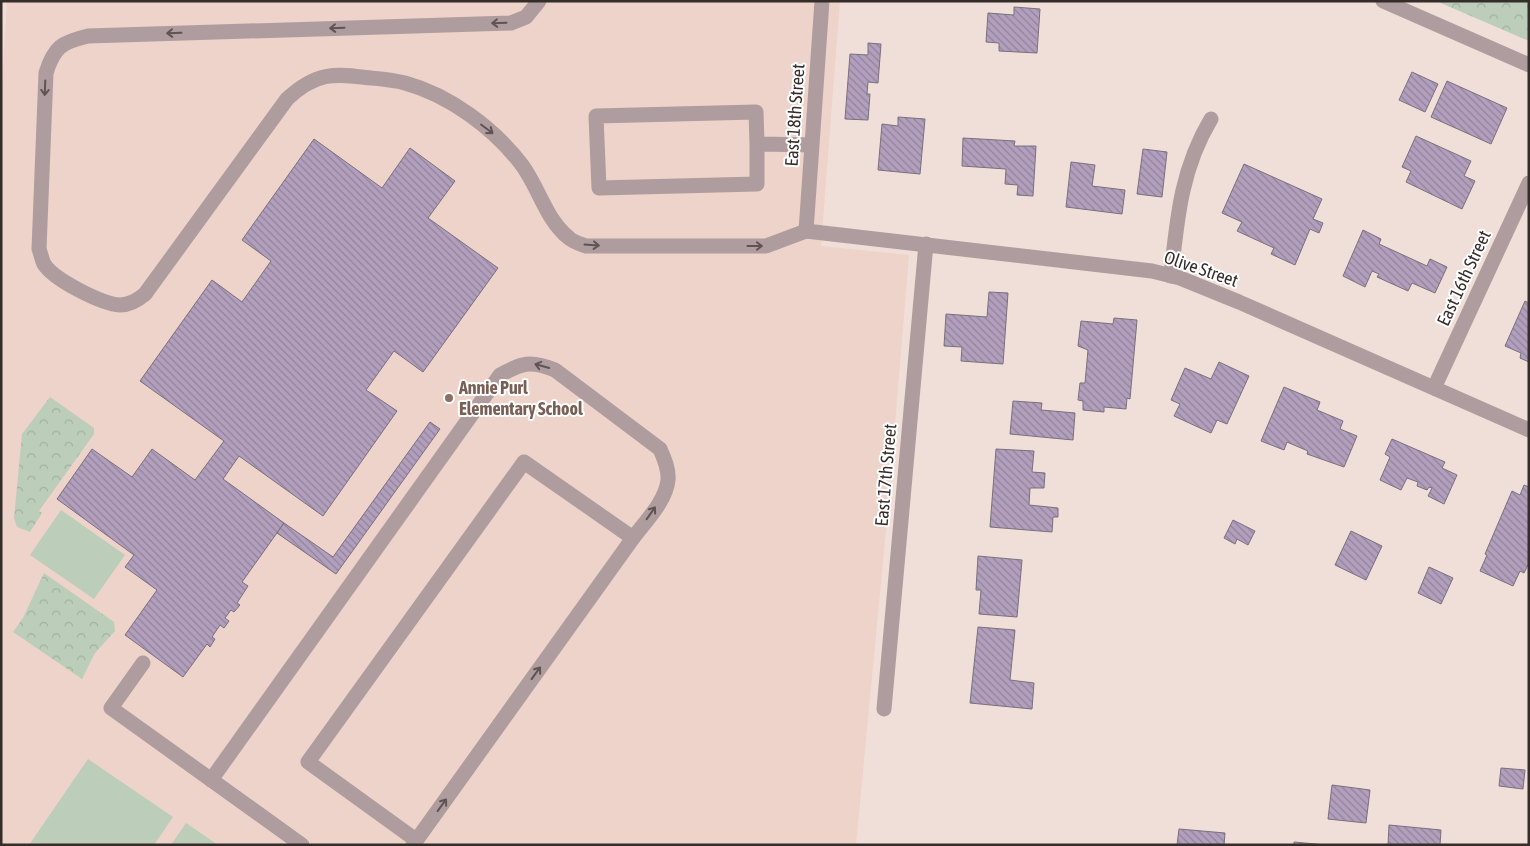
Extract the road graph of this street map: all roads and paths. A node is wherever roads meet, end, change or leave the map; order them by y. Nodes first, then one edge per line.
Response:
1 (539, 1) edge
2 (822, 1) edge
3 (1383, 1) edge
4 (1529, 65) edge
5 (1211, 119) dead end
6 (757, 144) junction
7 (812, 145) junction
8 (1529, 183) edge
9 (806, 231) junction
10 (926, 244) junction
11 (1170, 276) junction
12 (1434, 388) junction
13 (1529, 430) edge
14 (633, 538) junction
15 (142, 663) dead end
16 (884, 709) dead end
17 (211, 780) junction
18 (415, 842) edge
19 (302, 845) edge

1 -> 9 street
2 - 7 street, East 18th Street
3 - 4 street
5 - 11 street
6 - 6 street
6 - 7 street
7 - 9 street, East 18th Street
8 - 12 street, East 16th Street
9 - 10 street, Olive Street
10 - 11 street, Olive Street
10 - 16 street, East 17th Street
11 - 12 street, Olive Street
12 - 13 street, Olive Street
14 -> 17 street
18 -> 14 street
14 - 18 street
15 - 17 street
17 - 19 street

